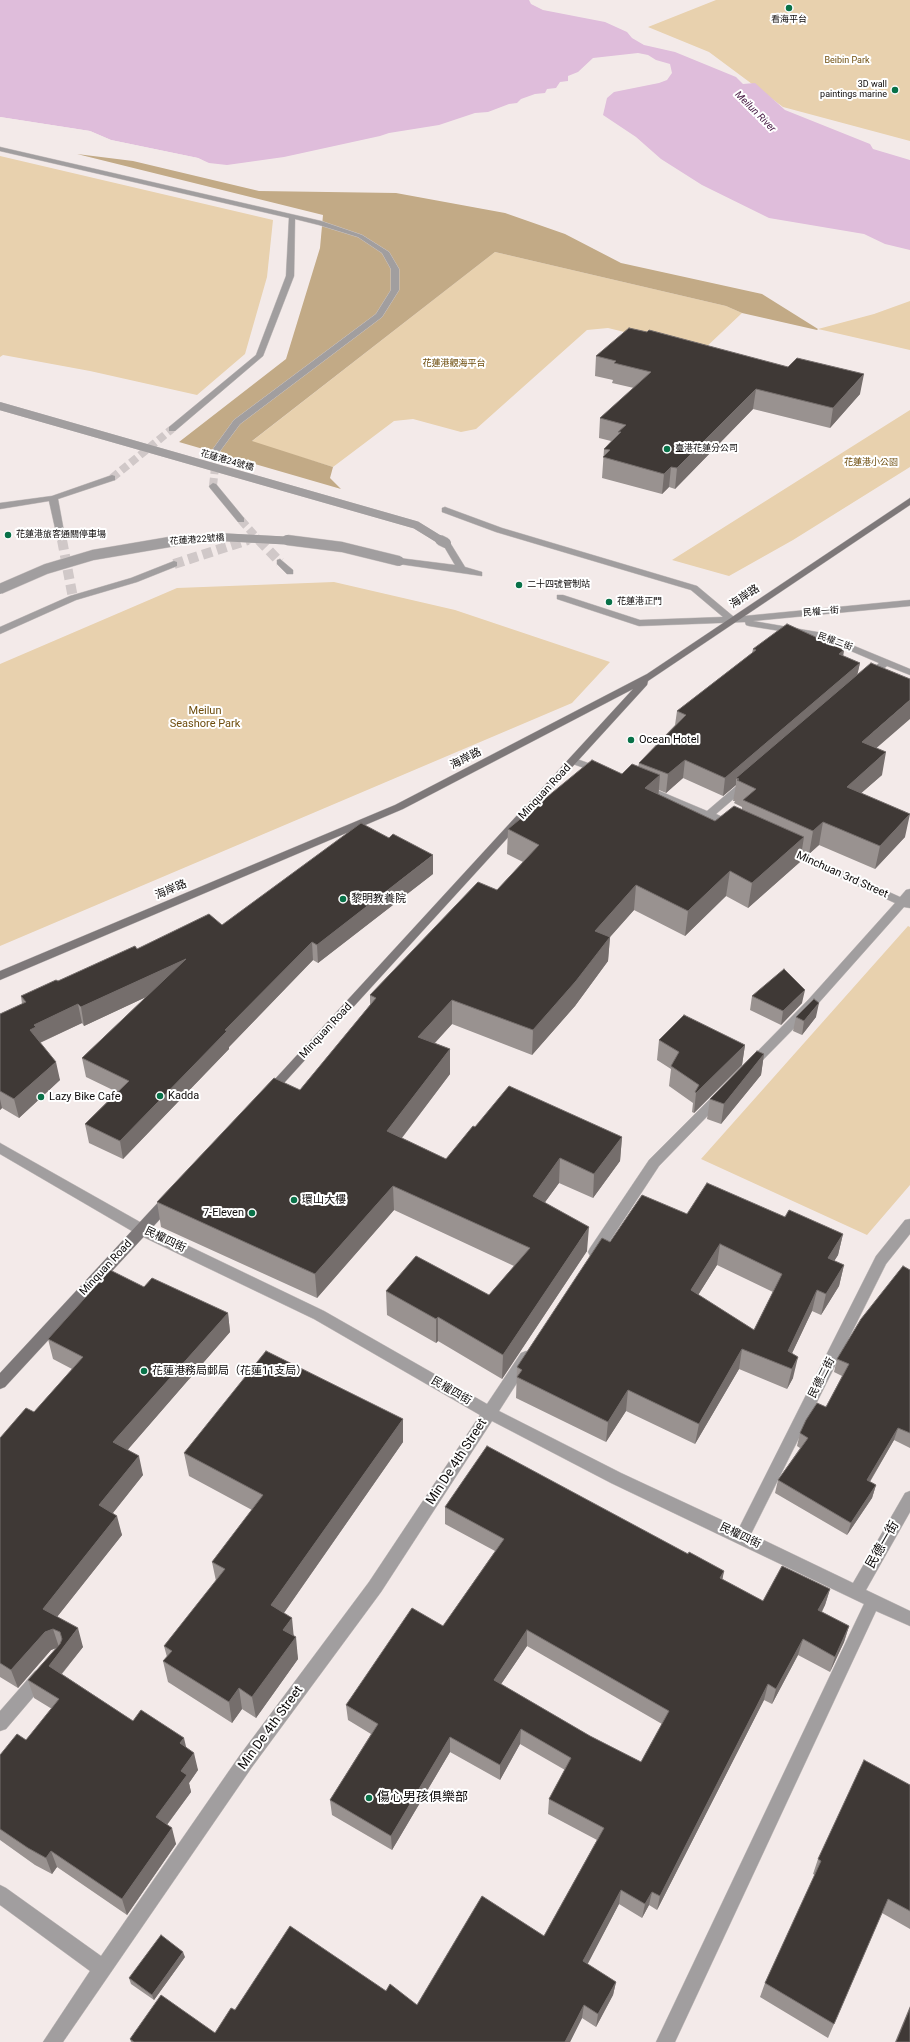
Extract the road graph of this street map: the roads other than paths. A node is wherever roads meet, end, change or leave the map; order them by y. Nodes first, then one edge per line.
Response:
1 (0, 149) edge
2 (292, 217) junction
3 (0, 406) edge
4 (172, 429) tunnel mouth
5 (217, 449) tunnel mouth
6 (112, 478) tunnel mouth
7 (213, 486) dead end
8 (53, 498) junction
9 (910, 501) edge
10 (0, 506) edge
11 (445, 510) dead end
12 (241, 520) tunnel mouth
13 (61, 537) tunnel mouth
14 (280, 562) tunnel mouth
15 (174, 564) tunnel mouth
16 (462, 569) junction
17 (290, 572) dead end
18 (479, 574) dead end
19 (0, 589) edge
20 (560, 597) dead end
21 (910, 603) edge
22 (732, 620) junction
23 (0, 631) edge
24 (886, 662) junction
25 (910, 672) edge
26 (650, 676) junction
27 (862, 682) edge
28 (574, 761) junction
29 (756, 774) edge
30 (610, 775) edge
31 (638, 786) edge
32 (709, 815) junction
33 (745, 831) edge
34 (773, 844) edge
35 (907, 900) edge
36 (0, 976) edge
37 (741, 1075) edge
38 (730, 1086) edge
39 (264, 1098) edge
40 (0, 1148) edge
41 (179, 1190) edge
42 (910, 1224) edge
43 (142, 1230) junction
44 (589, 1262) edge
45 (532, 1347) edge
46 (0, 1383) edge
47 (489, 1413) junction
48 (910, 1498) edge
49 (742, 1537) junction
50 (856, 1593) junction
51 (873, 1601) junction
52 (910, 1619) edge
53 (49, 1667) edge
54 (0, 1723) edge
55 (0, 1894) edge
56 (102, 1968) junction
57 (52, 2042) edge
58 (665, 2042) edge

1 - 2 street
2 - 4 street
2 - 5 street
3 - 16 street, 花蓮港24號橋, bridge
6 - 8 street
7 - 12 street
8 - 10 street
8 - 13 street
9 - 22 main road, 海岸路
11 - 22 street
14 - 17 street
15 - 23 street
16 - 18 street, 花蓮港22號橋
16 - 19 street, 花蓮港22號橋, bridge
20 - 22 street
21 - 22 street, 民權一街
22 - 24 street, 民權二街
22 - 26 main road, 海岸路
24 - 25 street, 民權二街
24 - 27 street
26 - 28 main road, Minquan Road
26 - 36 main road, 海岸路
28 - 30 street
28 - 39 main road, Minquan Road
29 - 32 street
31 - 32 street
32 - 33 street
34 - 35 street, Minchuan 3rd Street
35 - 37 street
38 - 44 street
40 - 43 street, 民權四街
41 - 43 main road, Minquan Road
42 - 49 street, 民德二街
43 - 46 main road, Minquan Road
43 - 47 street, 民權四街
45 - 47 street, Min De 4th Street
47 - 49 street, 民權四街
47 - 56 street, Min De 4th Street
48 - 50 street, 民德一街
49 - 50 street, 民權四街
50 - 51 street, 民權四街
51 - 52 street, 民權四街
51 - 58 street
53 - 54 street
55 - 56 street
56 - 57 street, Min De 4th Street

